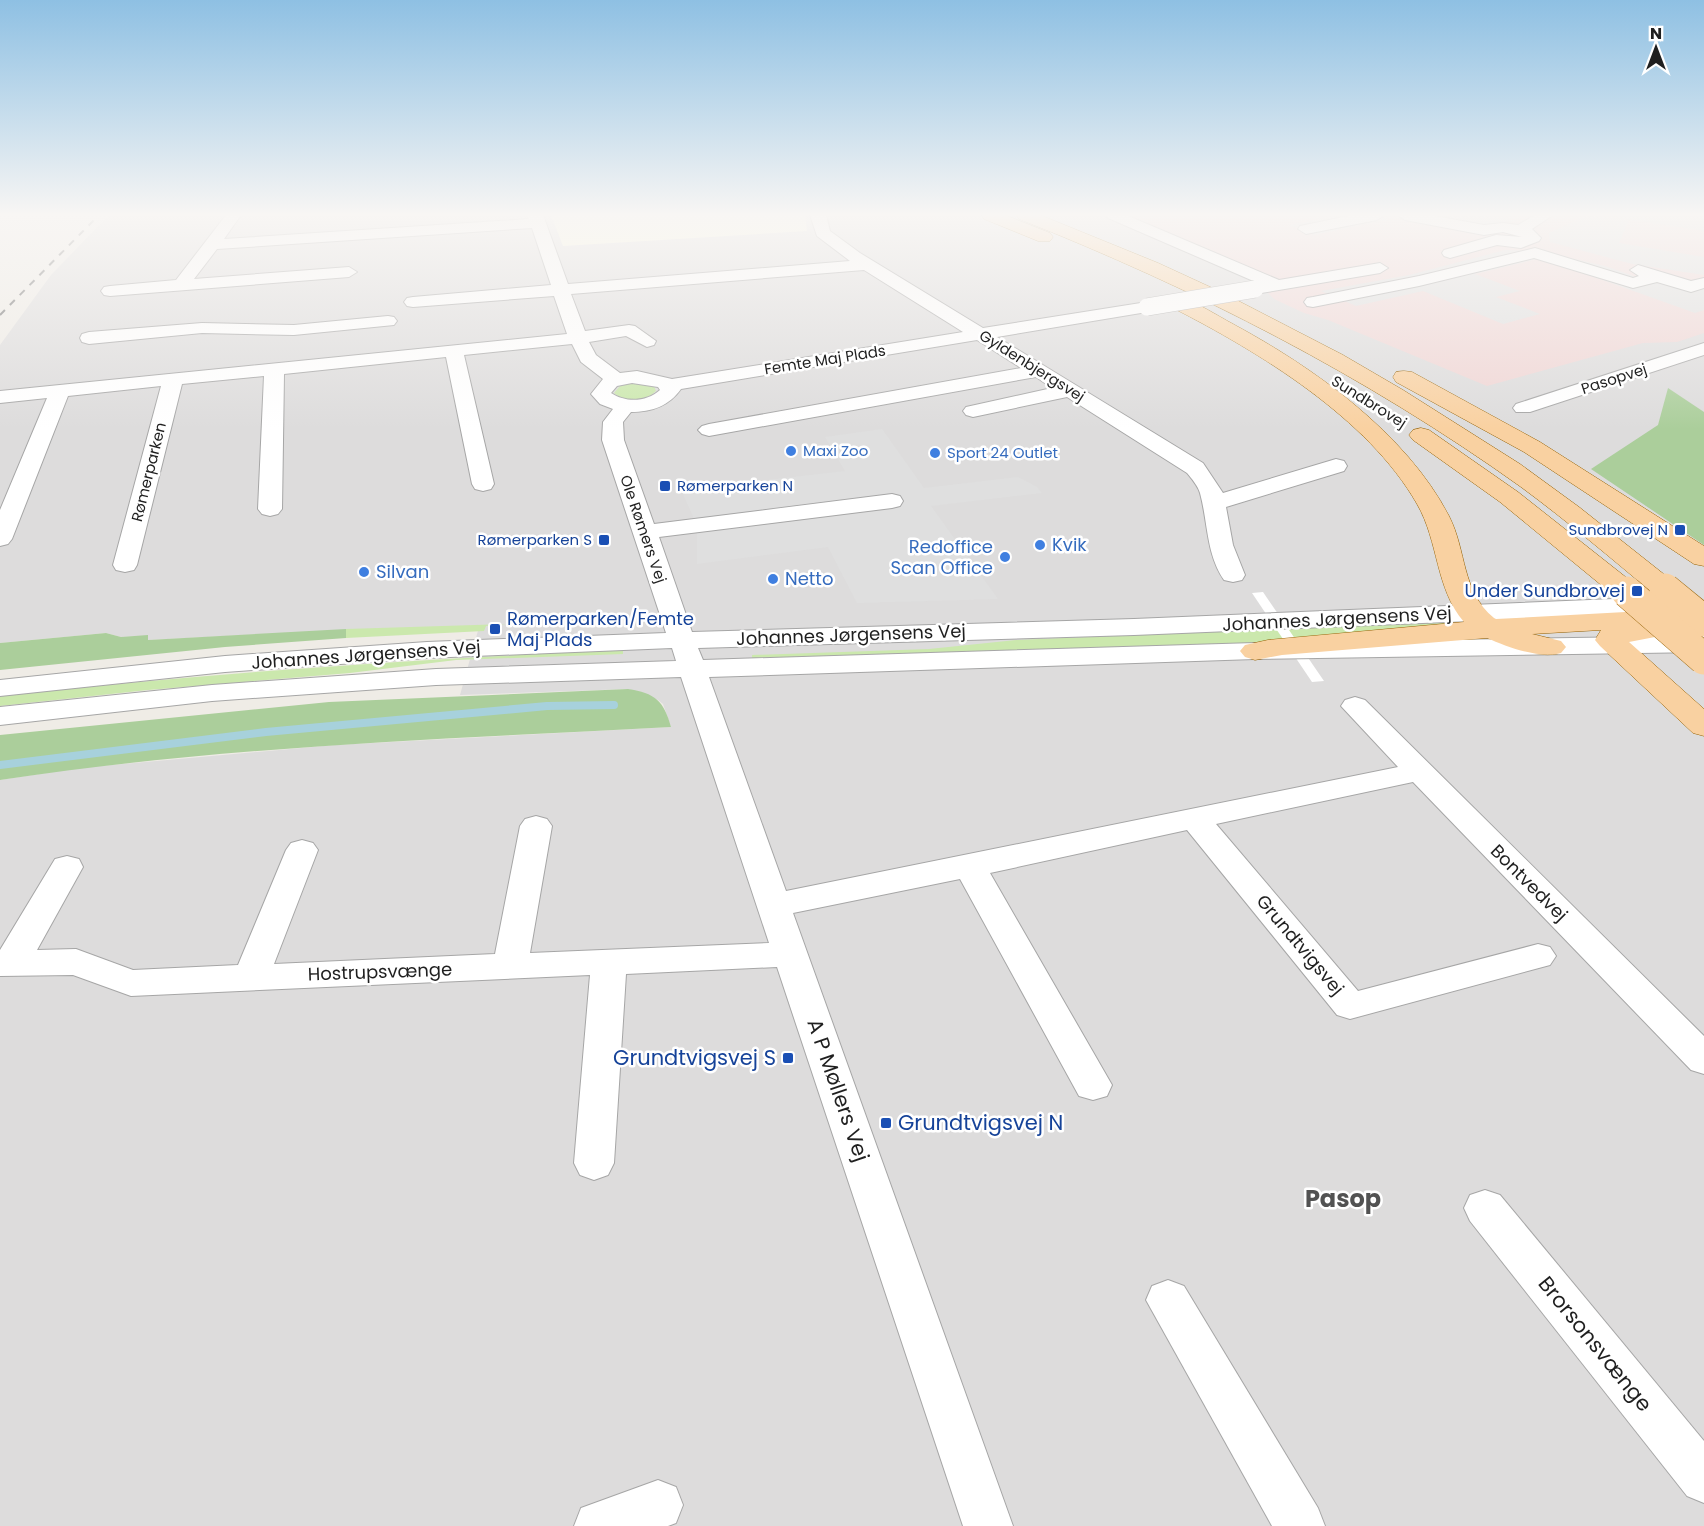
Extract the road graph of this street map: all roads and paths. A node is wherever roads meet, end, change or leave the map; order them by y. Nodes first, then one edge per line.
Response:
1 (167, 286) edge
2 (595, 286) edge
3 (903, 286) edge
4 (1149, 286) edge
5 (1166, 286) edge
6 (1184, 286) edge
7 (1206, 286) edge
8 (1277, 286) edge
9 (1393, 286) edge
10 (560, 289) junction
11 (110, 291) dead end
12 (413, 302) dead end
13 (1313, 302) dead end
14 (388, 321) dead end
15 (294, 330) junction
16 (981, 334) junction
17 (90, 338) dead end
18 (578, 338) junction
19 (647, 341) dead end
20 (454, 351) junction
21 (1695, 352) edge
22 (1704, 362) edge
23 (285, 368) junction
24 (1039, 371) junction
25 (173, 379) junction
26 (617, 380) junction
27 (669, 386) junction
28 (1071, 390) junction
29 (60, 391) junction
30 (0, 397) edge
31 (626, 405) junction
32 (1523, 408) dead end
33 (973, 411) dead end
34 (709, 430) dead end
35 (1336, 466) dead end
36 (483, 484) dead end
37 (892, 501) dead end
38 (1213, 503) junction
39 (270, 508) dead end
40 (644, 532) junction
41 (0, 539) edge
42 (1704, 558) edge
43 (125, 565) dead end
44 (1233, 575) dead end
45 (1704, 603) edge
46 (1480, 620) junction
47 (1704, 620) edge
48 (1704, 629) edge
49 (1704, 644) edge
50 (1551, 647) junction
51 (1617, 647) junction
52 (1255, 651) junction
53 (686, 654) junction
54 (1704, 659) edge
55 (0, 688) edge
56 (1355, 706) dead end
57 (0, 716) edge
58 (1704, 726) edge
59 (1419, 772) junction
60 (1194, 818) junction
61 (536, 826) dead end
62 (302, 850) dead end
63 (68, 867) dead end
64 (970, 867) junction
65 (773, 905) junction
66 (790, 954) junction
67 (1538, 956) dead end
68 (609, 962) junction
69 (6, 963) edge
70 (510, 966) junction
71 (251, 977) junction
72 (1704, 1060) edge
73 (1093, 1085) dead end
74 (594, 1162) dead end
75 (1485, 1208) dead end
76 (1168, 1300) dead end
77 (1704, 1479) edge
78 (658, 1504) dead end
79 (599, 1526) edge
80 (988, 1526) edge
81 (1300, 1526) edge

1 - 11 street
2 - 10 street
3 - 16 street, Gyldenbjergsvej
4 - 46 main road
5 - 54 main road, Sundbrovej, bridge
6 - 47 main road, Sundbrovej, bridge
7 - 42 main road
8 - 16 street, Femte Maj Plads, bridge
9 - 13 street
10 - 12 street
10 - 18 street
14 - 15 street
15 - 17 street
15 - 23 street
16 - 24 street, Gyldenbjergsvej
16 - 27 street, Femte Maj Plads
18 - 19 street
18 - 20 street
18 - 26 street
20 - 23 street
20 - 36 street
21 - 22 street
21 - 32 street, Pasopvej
23 - 25 street
23 - 39 street
24 - 28 street, Gyldenbjergsvej
24 - 34 street
25 - 29 street
25 - 43 street, Rømerparken
26 - 27 street
26 - 31 street
27 - 31 street
28 - 33 street
28 - 38 street, Gyldenbjergsvej
29 - 30 street
29 - 41 street
31 - 40 street, Ole Rømers Vej
35 - 38 street
37 - 40 street
38 - 44 street, Gyldenbjergsvej
40 - 53 street, Ole Rømers Vej
45 - 46 street, Johannes Jørgensens Vej
46 - 47 main road
46 - 50 main road
46 - 52 main road
46 - 53 street, Johannes Jørgensens Vej
48 - 51 main road
49 - 51 street, Johannes Jørgensens Vej
50 - 51 street, Johannes Jørgensens Vej
50 - 52 street, Johannes Jørgensens Vej
51 - 58 main road
52 - 53 street, Johannes Jørgensens Vej
53 - 55 street, Johannes Jørgensens Vej
53 - 57 street, Johannes Jørgensens Vej
53 - 65 street, A P Møllers Vej
56 - 59 street, Bontvedvej
59 - 60 street
59 - 72 street, Bontvedvej
60 - 64 street
60 - 67 street, Grundtvigsvej
61 - 70 street
62 - 71 street
63 - 69 street, Hostrupsvænge
64 - 65 street
64 - 73 street
65 - 66 street, A P Møllers Vej
66 - 68 street, Hostrupsvænge
66 - 80 street, A P Møllers Vej
68 - 70 street, Hostrupsvænge
68 - 74 street
69 - 71 street, Hostrupsvænge
70 - 71 street, Hostrupsvænge
75 - 77 street, Brorsonsvænge
76 - 81 street
78 - 79 street

